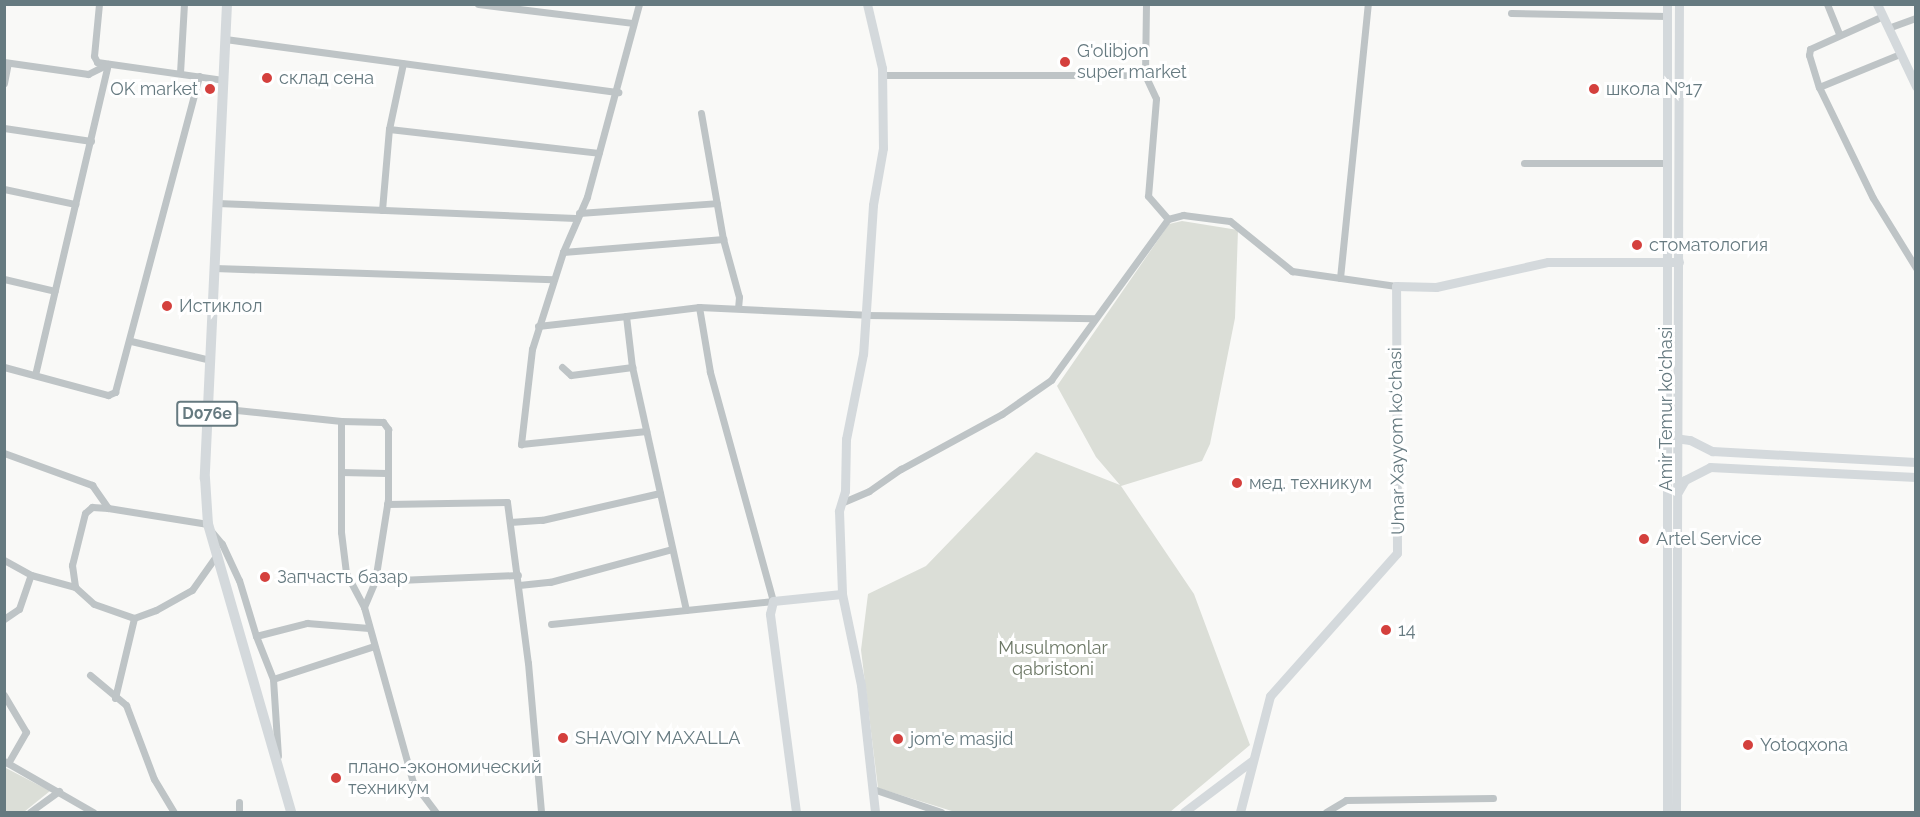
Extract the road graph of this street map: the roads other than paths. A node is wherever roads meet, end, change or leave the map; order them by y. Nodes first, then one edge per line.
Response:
1 (99, 4) edge
2 (184, 4) edge
3 (227, 4) edge
4 (478, 4) edge
5 (639, 4) edge
6 (867, 4) edge
7 (1146, 4) edge
8 (1368, 4) edge
9 (1667, 4) edge
10 (1680, 4) edge
11 (1827, 4) edge
12 (1877, 4) edge
13 (1511, 13) dead end
14 (1667, 16) junction
15 (1883, 16) junction
16 (1916, 18) edge
17 (632, 23) junction
18 (1888, 28) junction
19 (1839, 34) junction
20 (225, 39) junction
21 (1900, 54) junction
22 (6, 62) edge
23 (403, 63) junction
24 (108, 64) junction
25 (180, 74) junction
26 (882, 75) junction
27 (1145, 75) junction
28 (199, 76) junction
29 (223, 80) junction
30 (4, 83) edge
31 (1915, 84) edge
32 (1819, 87) junction
33 (618, 92) junction
34 (701, 113) dead end
35 (4, 128) edge
36 (388, 129) junction
37 (91, 141) junction
38 (599, 153) junction
39 (1524, 163) dead end
40 (1666, 163) junction
41 (4, 189) edge
42 (717, 202) junction
43 (217, 203) junction
44 (75, 204) junction
45 (382, 210) junction
46 (577, 216) junction
47 (1168, 219) junction
48 (723, 239) junction
49 (563, 252) junction
50 (1666, 262) junction
51 (1679, 262) junction
52 (214, 268) junction
53 (1916, 268) edge
54 (1340, 278) junction
55 (4, 279) edge
56 (553, 279) junction
57 (1396, 286) junction
58 (55, 291) junction
59 (699, 307) junction
60 (738, 308) junction
61 (866, 315) junction
62 (626, 316) junction
63 (1094, 318) junction
64 (538, 326) junction
65 (131, 341) junction
66 (210, 360) junction
67 (562, 367) dead end
68 (632, 367) junction
69 (4, 368) edge
70 (35, 375) junction
71 (208, 407) junction
72 (341, 421) junction
73 (646, 431) junction
74 (1666, 438) junction
75 (1678, 438) junction
76 (4, 453) edge
77 (1916, 462) edge
78 (341, 472) junction
79 (387, 473) junction
80 (1916, 477) edge
81 (1678, 492) junction
82 (660, 493) junction
83 (841, 503) junction
84 (387, 504) junction
85 (108, 508) junction
86 (510, 522) junction
87 (209, 527) junction
88 (672, 549) junction
89 (216, 556) junction
90 (4, 560) edge
91 (31, 575) junction
92 (518, 575) junction
93 (375, 580) junction
94 (519, 585) junction
95 (75, 587) junction
96 (842, 594) junction
97 (773, 601) junction
98 (364, 607) junction
99 (686, 610) junction
100 (134, 618) junction
101 (4, 619) edge
102 (551, 624) dead end
103 (369, 628) junction
104 (256, 636) junction
105 (374, 646) junction
106 (90, 675) dead end
107 (273, 679) junction
108 (4, 694) edge
109 (115, 698) junction
110 (1253, 760) junction
111 (6, 762) edge
112 (278, 767) junction
113 (1672, 768) junction
114 (873, 789) junction
115 (59, 791) junction
116 (1493, 798) dead end
117 (239, 802) dead end
118 (30, 813) edge
119 (93, 813) edge
120 (174, 813) edge
121 (239, 813) edge
122 (291, 813) edge
123 (436, 813) edge
124 (541, 813) edge
125 (796, 813) edge
126 (875, 813) edge
127 (941, 813) edge
128 (1184, 813) edge
129 (1240, 813) edge
130 (1326, 813) edge
131 (1667, 813) edge
132 (1676, 813) edge

1 - 24 street
2 - 25 street
3 - 20 main road, D076e
4 - 17 street
5 - 17 street
6 - 26 street
7 - 27 street
8 - 54 street
9 - 14 street, Amir Temur ko'chasi
10 - 51 street, Amir Temur ko'chasi
11 - 19 street
12 - 15 street
13 - 14 street
14 - 40 street, Amir Temur ko'chasi
15 - 18 street
15 - 19 street
16 - 18 street
17 - 33 street
18 - 21 street
19 - 32 street
20 - 23 street
20 - 29 main road, D076e
21 - 31 street
21 - 32 street
22 - 24 street
22 - 30 street
23 - 33 street
23 - 36 street
24 - 25 street
24 - 37 street
25 - 28 street
26 - 27 street
26 - 61 street
27 - 47 street
28 - 29 street
28 - 65 street
29 - 43 main road, D076e
32 - 53 street
33 - 38 street
34 - 42 street
35 - 37 street
36 - 38 street
36 - 45 street
37 - 44 street
38 - 46 street
39 - 40 street
40 - 50 street, Amir Temur ko'chasi
41 - 44 street
42 - 46 street
42 - 48 street
43 - 45 street
43 - 52 main road, D076e
44 - 58 street
45 - 46 street
46 - 49 street
47 - 54 street
47 - 63 street
48 - 49 street
48 - 60 street
49 - 56 street
50 - 51 street
50 - 57 street
50 - 74 street, Amir Temur ko'chasi
51 - 75 street, Amir Temur ko'chasi
52 - 56 street
52 - 66 main road, D076e
54 - 57 street
55 - 58 street
56 - 64 street
57 - 110 street, Umar Xayyom ko‘chasi
58 - 70 street
59 - 60 street
59 - 62 street
59 - 97 street
60 - 61 street
61 - 63 street
61 - 83 street
62 - 64 street
62 - 68 street
63 - 83 street
64 - 73 street
65 - 66 street
65 - 70 street
66 - 71 main road, D076e
67 - 68 street
68 - 73 street
69 - 70 street
71 - 72 street
71 - 87 main road, D076e
72 - 78 street
72 - 79 street
73 - 82 street
74 - 75 street
74 - 113 street, Amir Temur ko'chasi
75 - 77 street
75 - 81 street, Amir Temur ko'chasi
76 - 85 street
78 - 79 street
78 - 98 street
79 - 84 street
80 - 81 street
81 - 113 street, Amir Temur ko'chasi
82 - 86 street
82 - 88 street
83 - 96 street
84 - 86 street
84 - 93 street
85 - 87 street
85 - 95 street
86 - 92 street
87 - 89 main road, D076e
87 - 104 street
88 - 94 street
88 - 99 street
89 - 100 street
89 - 112 main road, D076e
90 - 91 street
91 - 95 street
91 - 101 street
92 - 93 street
92 - 94 street
93 - 98 street
94 - 124 street
95 - 100 street
96 - 97 street
96 - 114 street
97 - 99 street
97 - 125 street
98 - 103 street
99 - 102 street
100 - 109 street
103 - 104 street
103 - 105 street
104 - 107 street
105 - 107 street
105 - 123 street
106 - 109 street
107 - 112 street
108 - 111 street
109 - 120 street
110 - 128 street
110 - 129 street, Umar Xayyom ko‘chasi
111 - 115 street
112 - 122 main road, D076e
113 - 131 street, Amir Temur ko'chasi
113 - 132 street, Amir Temur ko'chasi
114 - 126 street
114 - 127 street
115 - 118 street
115 - 119 street
116 - 130 street
117 - 121 street

